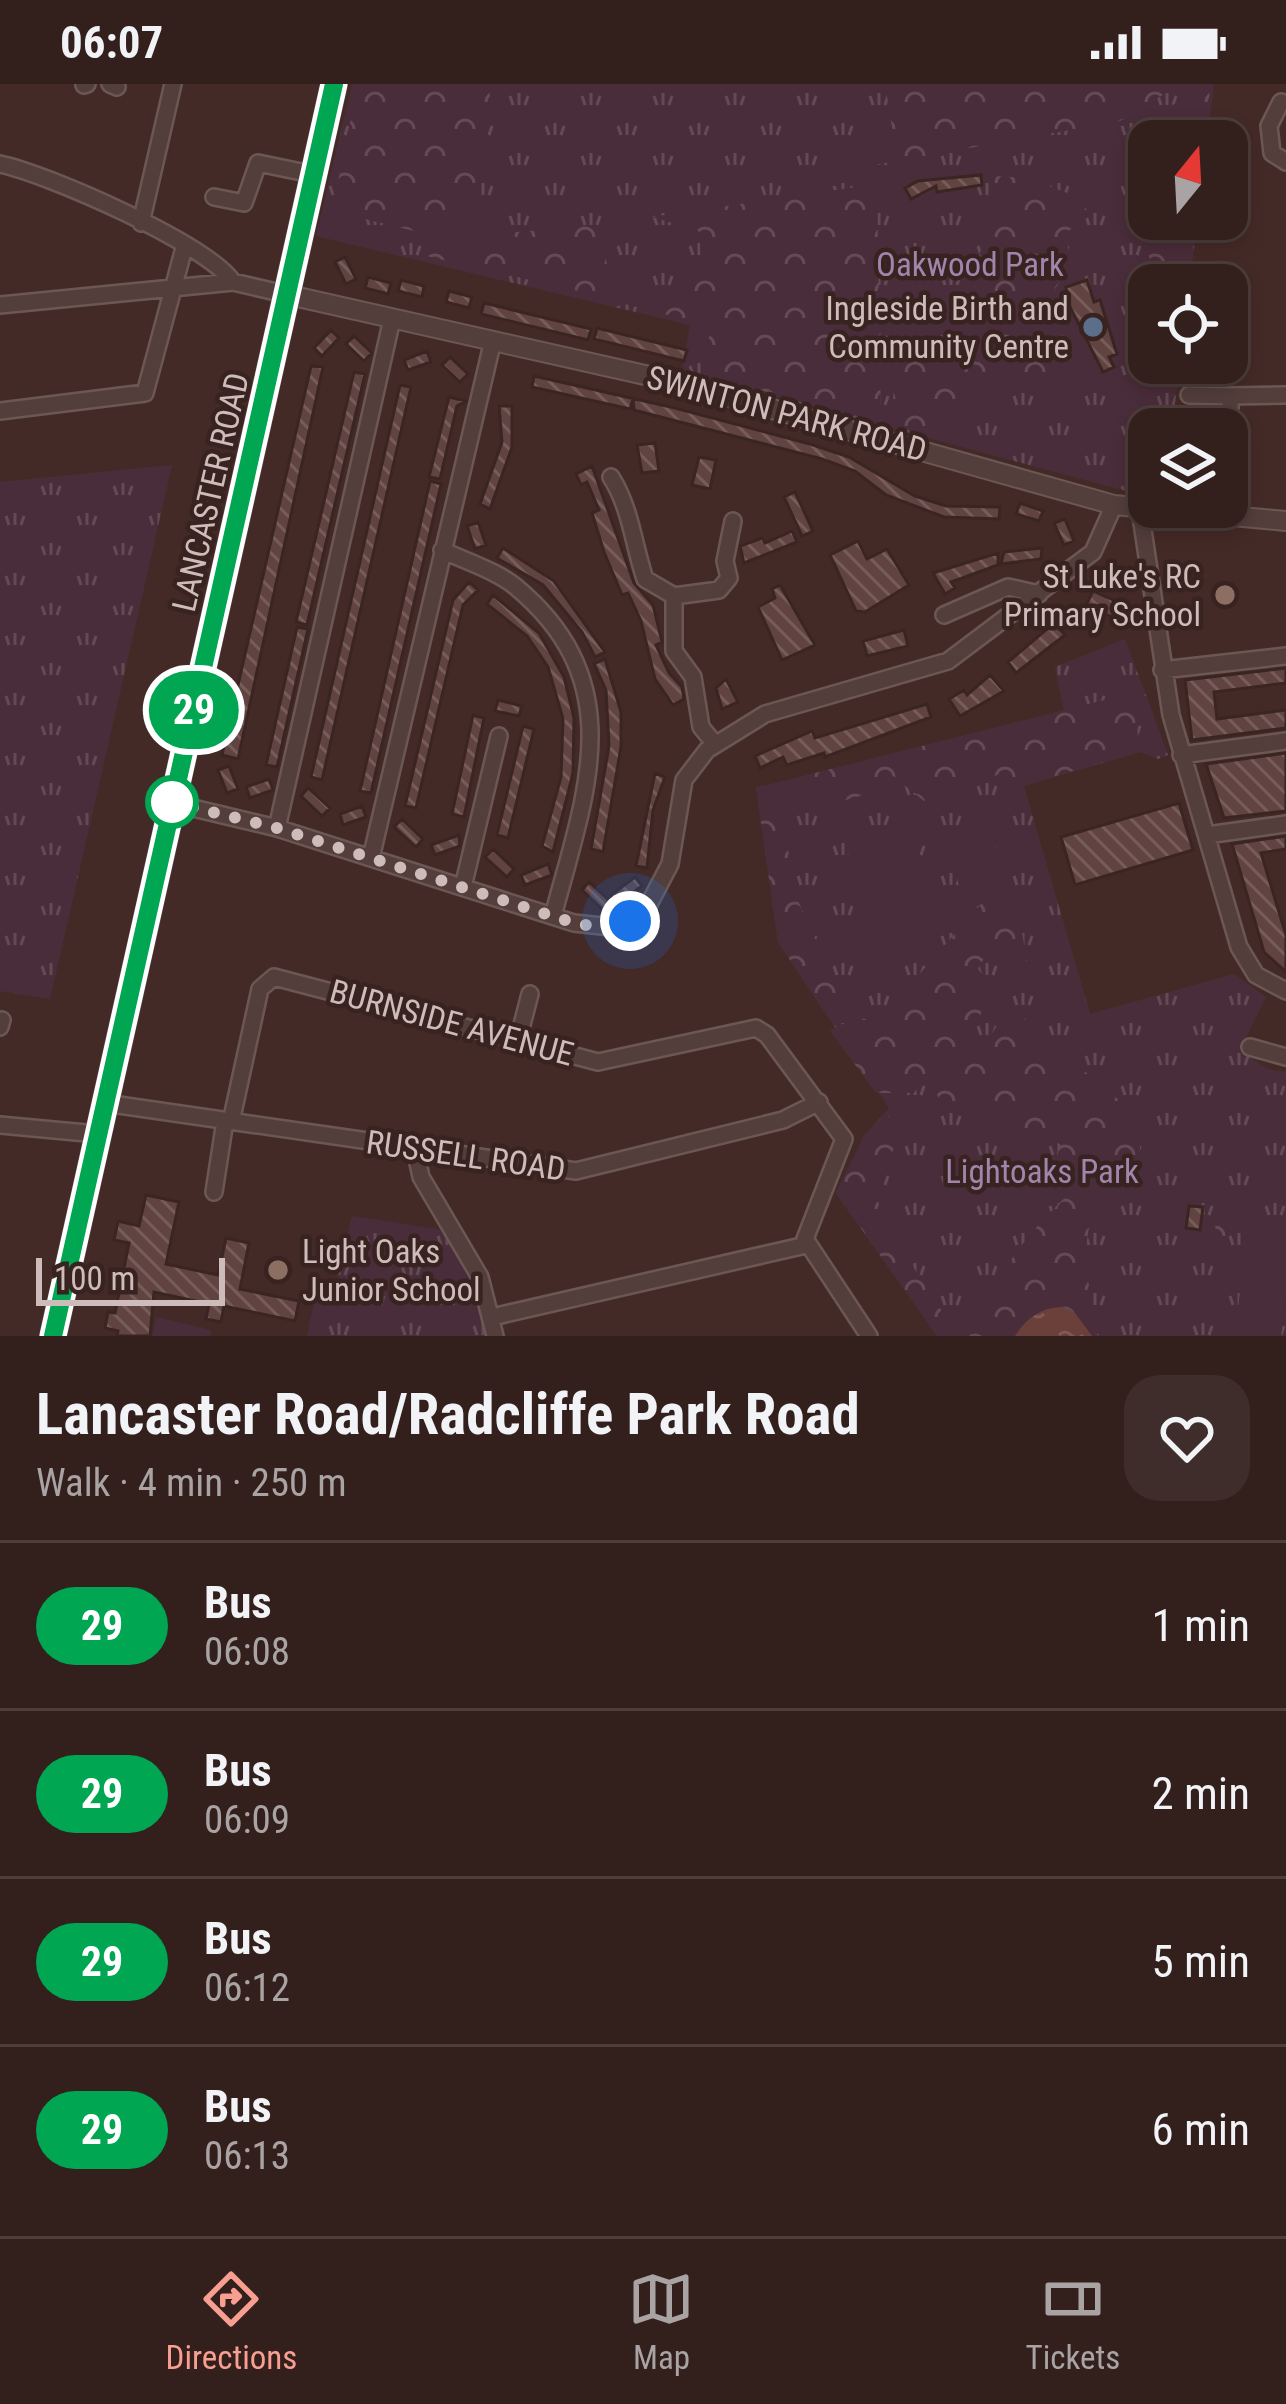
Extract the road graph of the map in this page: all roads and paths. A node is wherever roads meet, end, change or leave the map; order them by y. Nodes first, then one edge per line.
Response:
1 (173, 84) edge
2 (334, 84) edge
3 (1263, 92) dead end
4 (1284, 103) edge
5 (1286, 162) edge
6 (0, 164) edge
7 (316, 175) junction
8 (214, 197) dead end
9 (141, 223) junction
10 (184, 248) junction
11 (233, 282) junction
12 (175, 288) junction
13 (289, 295) junction
14 (0, 305) edge
15 (392, 319) junction
16 (493, 340) junction
17 (1190, 395) dead end
18 (1286, 395) edge
19 (1232, 396) junction
20 (1231, 408) edge
21 (0, 411) edge
22 (610, 477) dead end
23 (1114, 505) junction
24 (1128, 508) edge
25 (1248, 516) edge
26 (733, 521) dead end
27 (1286, 521) edge
28 (1143, 528) edge
29 (442, 550) junction
30 (1039, 594) junction
31 (674, 596) junction
32 (944, 615) dead end
33 (1286, 656) edge
34 (1162, 670) junction
35 (499, 736) dead end
36 (1286, 741) edge
37 (715, 744) junction
38 (1180, 755) junction
39 (172, 803) junction
40 (1286, 824) edge
41 (277, 828) junction
42 (1207, 835) junction
43 (371, 858) junction
44 (463, 887) junction
45 (553, 916) junction
46 (1286, 991) edge
47 (530, 994) dead end
48 (518, 1040) junction
49 (1250, 1047) dead end
50 (1286, 1057) edge
51 (819, 1102) junction
52 (105, 1103) junction
53 (228, 1122) junction
54 (0, 1125) edge
55 (98, 1134) junction
56 (416, 1149) junction
57 (214, 1192) dead end
58 (806, 1245) junction
59 (492, 1317) junction
60 (52, 1336) edge
61 (495, 1336) edge
62 (869, 1336) edge

1 - 9 street
2 - 7 main road, LANCASTER ROAD
3 - 4 street
4 - 5 street
6 - 9 street
7 - 8 street
7 - 13 main road, LANCASTER ROAD
9 - 10 street
10 - 11 street
10 - 12 street
11 - 12 street
11 - 13 street
12 - 14 street
12 - 21 street
13 - 15 street, SWINTON PARK ROAD
13 - 39 main road, LANCASTER ROAD
15 - 16 street, SWINTON PARK ROAD
15 - 41 street
16 - 23 street, SWINTON PARK ROAD
16 - 29 street
17 - 19 street
18 - 19 street
19 - 20 street
22 - 31 street
23 - 24 street, SWINTON PARK ROAD
23 - 30 street
25 - 27 street, SWINTON PARK ROAD
26 - 31 street
28 - 34 street
29 - 43 street
29 - 45 street
30 - 32 street
30 - 37 street
31 - 37 street
33 - 34 street
34 - 38 street
35 - 44 street
36 - 38 street
37 - 45 street
38 - 42 street
39 - 41 street
39 - 52 main road, LANCASTER ROAD
40 - 42 street
41 - 43 street
42 - 46 street
43 - 44 street
44 - 45 street
47 - 48 street
48 - 51 street, BURNSIDE AVENUE
48 - 53 street, BURNSIDE AVENUE
49 - 50 street
51 - 56 street, RUSSELL ROAD
51 - 58 street
52 - 53 street, RUSSELL ROAD
52 - 55 main road, LANCASTER ROAD
53 - 56 street, RUSSELL ROAD
53 - 57 street
54 - 55 street
55 - 60 main road, LANCASTER ROAD
56 - 59 street
58 - 59 street
58 - 62 street
59 - 61 street

